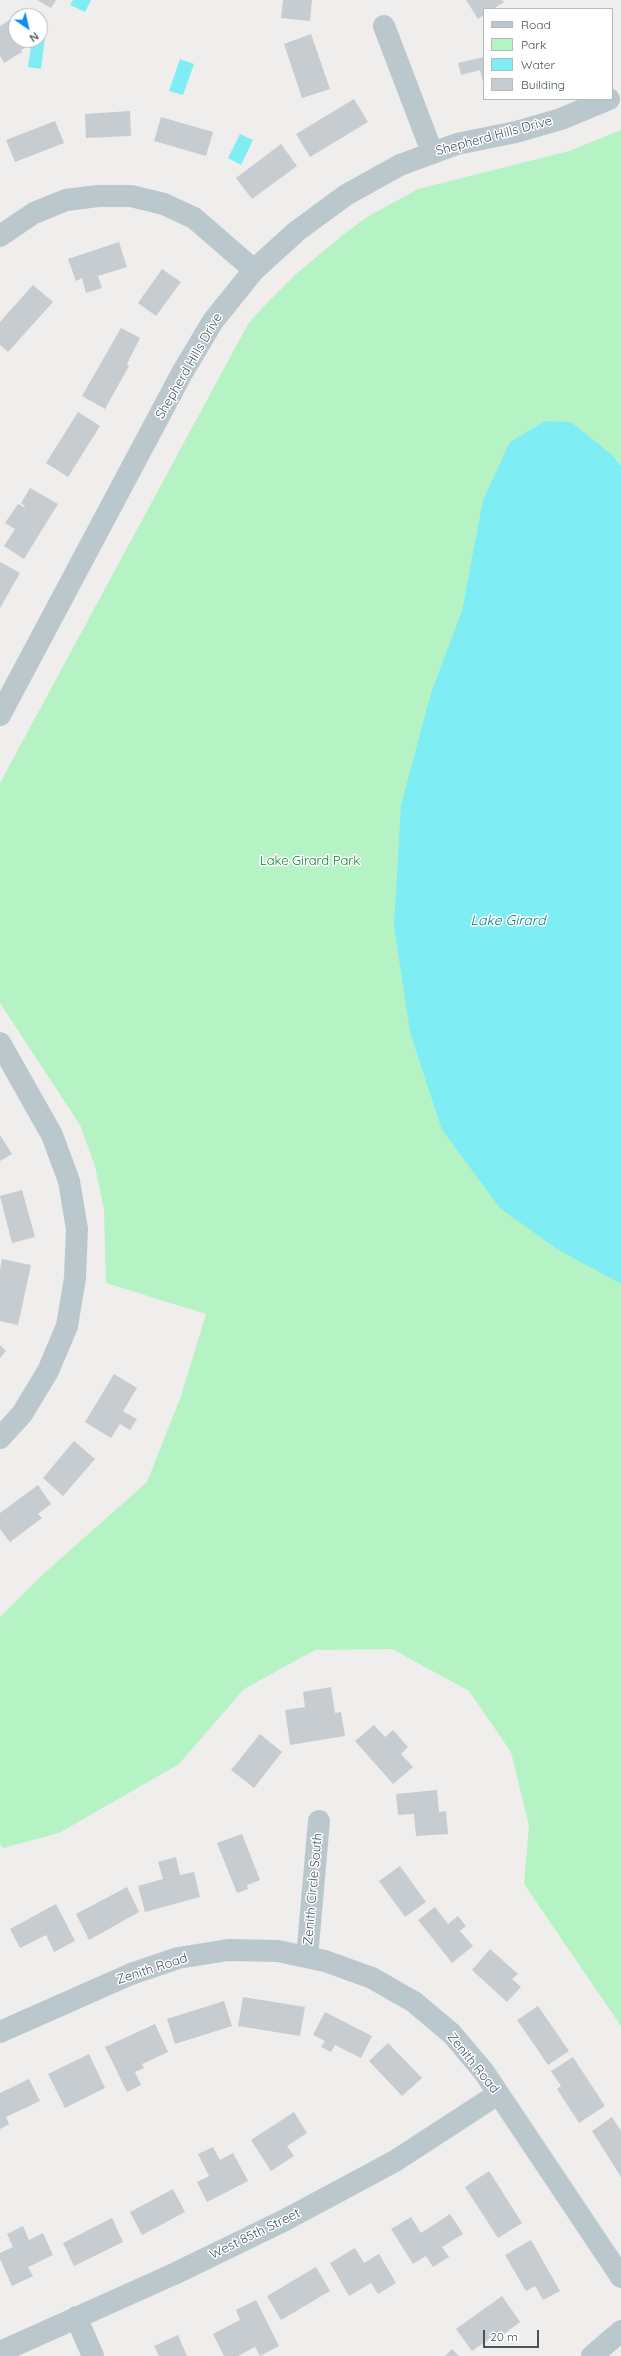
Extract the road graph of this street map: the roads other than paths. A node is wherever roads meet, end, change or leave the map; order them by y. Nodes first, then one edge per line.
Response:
1 (384, 26) dead end
2 (607, 100) edge
3 (432, 152) junction
4 (0, 236) edge
5 (254, 270) junction
6 (0, 715) edge
7 (0, 1043) edge
8 (0, 1438) edge
9 (319, 1821) dead end
10 (307, 1957) junction
11 (0, 2032) edge
12 (498, 2094) junction
13 (621, 2277) edge
14 (76, 2316) junction
15 (621, 2331) edge
16 (0, 2352) edge
17 (94, 2356) edge
18 (592, 2356) edge

1 - 3 street
2 - 3 street, Shepherd Hills Drive
3 - 5 street, Shepherd Hills Drive
4 - 5 street
5 - 6 street, Shepherd Hills Drive
7 - 8 street
9 - 10 street, Zenith Circle South
10 - 11 street, Zenith Road
10 - 12 street, Zenith Road
12 - 13 street, Zenith Road
12 - 14 street, West 85th Street
14 - 16 street, West 85th Street
14 - 17 street
15 - 18 street

